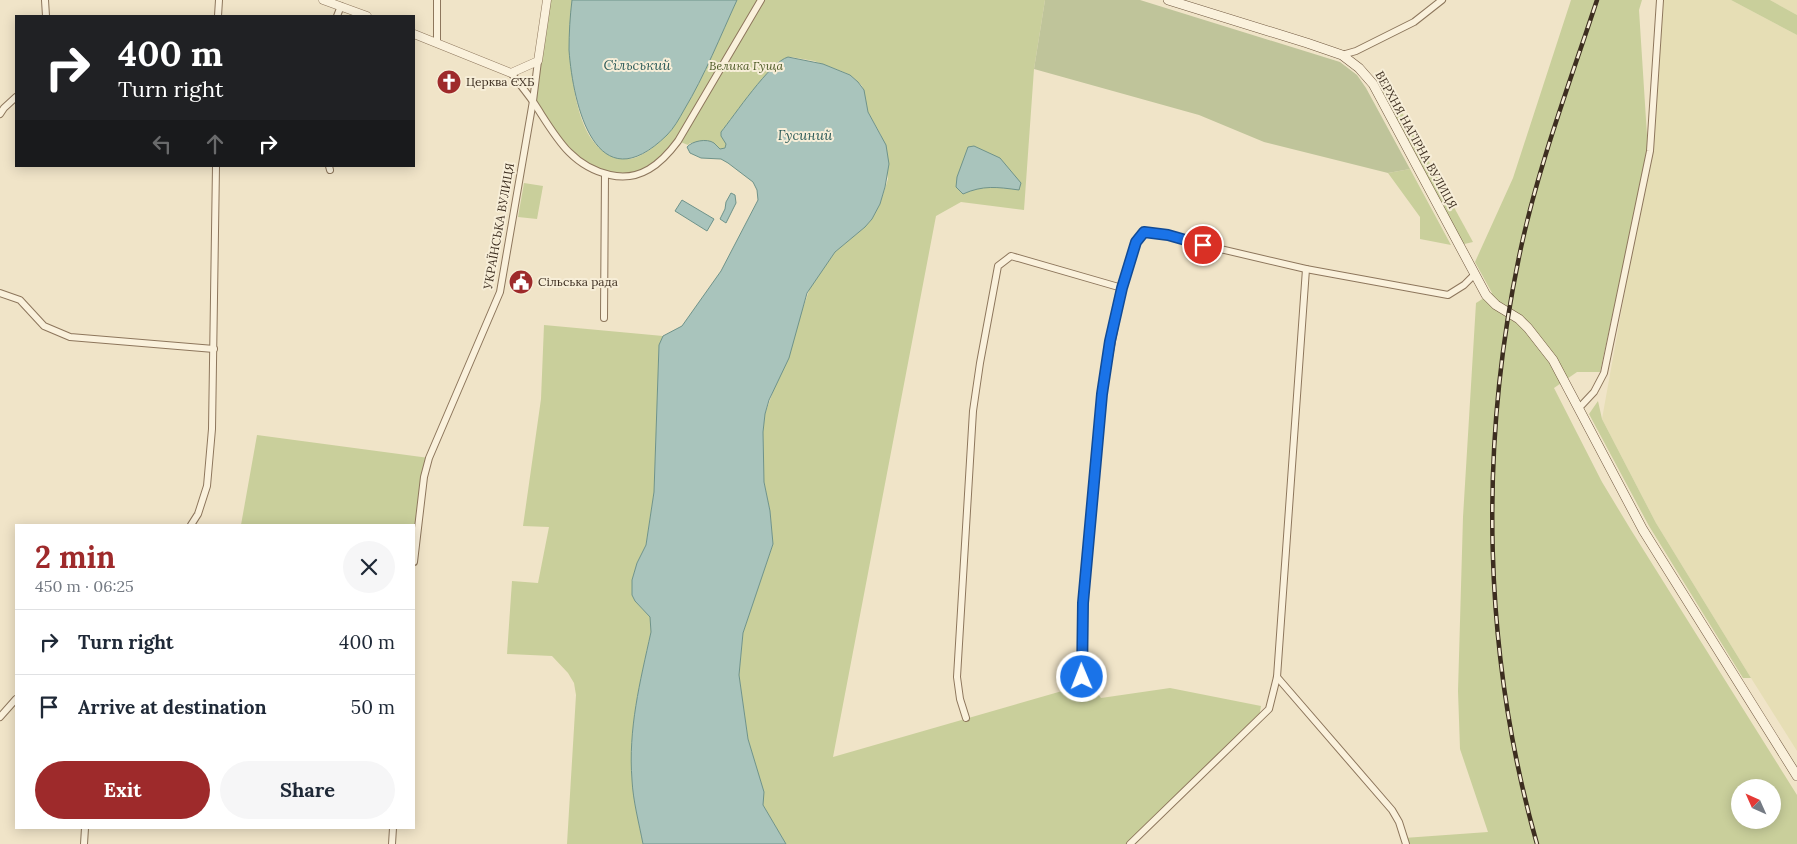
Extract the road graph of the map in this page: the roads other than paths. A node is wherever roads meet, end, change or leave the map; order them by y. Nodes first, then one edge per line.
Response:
1 (45, 0) edge
2 (219, 0) edge
3 (323, 0) edge
4 (437, 0) edge
5 (547, 0) edge
6 (761, 0) edge
7 (1168, 0) edge
8 (1442, 0) edge
9 (1660, 0) edge
10 (341, 6) junction
11 (46, 15) edge
12 (218, 15) edge
13 (337, 15) edge
14 (364, 15) edge
15 (415, 34) edge
16 (437, 43) junction
17 (1342, 55) junction
18 (538, 61) junction
19 (511, 73) junction
20 (15, 98) edge
21 (533, 101) junction
22 (0, 114) edge
23 (216, 167) edge
24 (605, 174) junction
25 (1306, 269) junction
26 (1474, 275) junction
27 (1122, 288) junction
28 (0, 294) edge
29 (604, 318) dead end
30 (214, 349) junction
31 (1579, 408) junction
32 (192, 524) edge
33 (415, 554) edge
34 (1082, 677) dead end
35 (1277, 677) junction
36 (15, 700) edge
37 (0, 717) edge
38 (966, 718) dead end
39 (1797, 776) edge
40 (85, 829) edge
41 (393, 829) edge
42 (84, 844) edge
43 (392, 844) edge
44 (1130, 844) edge
45 (1406, 844) edge

1 - 11 street
2 - 12 street
3 - 10 street
4 - 16 street
5 - 18 street, УКРАЇНСЬКА ВУЛИЦЯ
6 - 24 street
7 - 17 main road, ВЕРХНЯ НАГІРНА ВУЛИЦЯ
8 - 17 street
9 - 31 street
10 - 13 street
10 - 14 street
15 - 16 street
16 - 19 street
17 - 26 main road, ВЕРХНЯ НАГІРНА ВУЛИЦЯ
18 - 19 street
18 - 21 street, УКРАЇНСЬКА ВУЛИЦЯ
19 - 21 street
20 - 22 street
21 - 24 street
21 - 33 street, УКРАЇНСЬКА ВУЛИЦЯ
23 - 30 street
24 - 29 street
25 - 26 street
25 - 27 street
25 - 35 street
26 - 31 main road, ВЕРХНЯ НАГІРНА ВУЛИЦЯ
27 - 34 street
27 - 38 street
28 - 30 street
30 - 32 street
31 - 39 main road, ВЕРХНЯ НАГІРНА ВУЛИЦЯ
35 - 44 street
35 - 45 street
36 - 37 street
40 - 42 street
41 - 43 street

